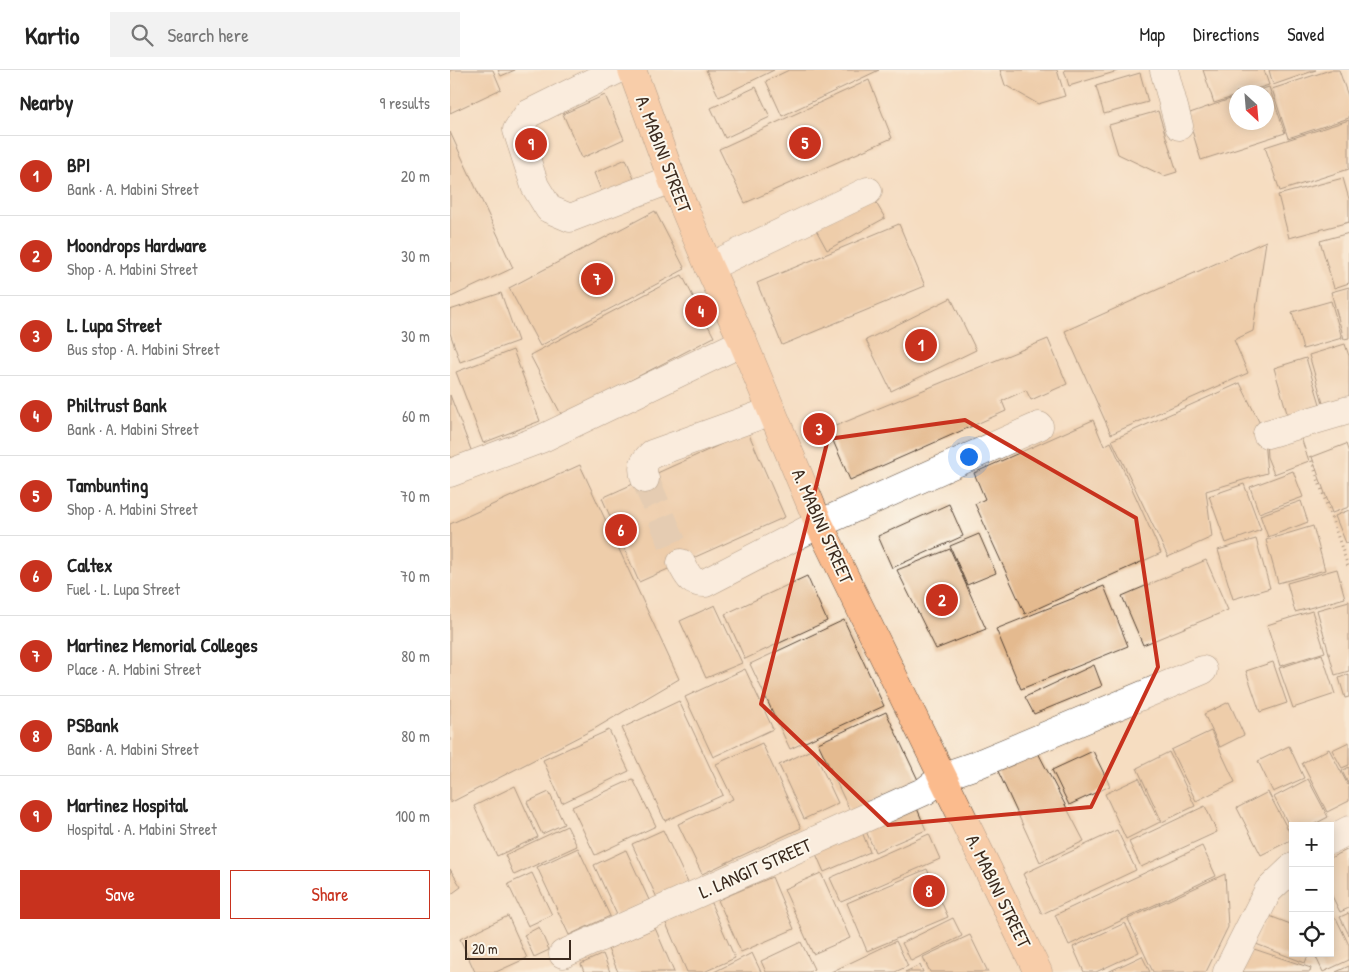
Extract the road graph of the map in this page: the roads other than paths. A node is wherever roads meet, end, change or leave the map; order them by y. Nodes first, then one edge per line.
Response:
1 (617, 70) edge
2 (632, 70) edge
3 (1164, 70) edge
4 (1179, 126) dead end
5 (672, 178) junction
6 (868, 191) dead end
7 (709, 267) junction
8 (743, 342) junction
9 (1349, 410) edge
10 (772, 411) junction
11 (1039, 426) dead end
12 (1267, 434) dead end
13 (450, 473) edge
14 (645, 478) tunnel mouth
15 (819, 524) junction
16 (681, 563) tunnel mouth
17 (1203, 670) dead end
18 (944, 776) junction
19 (1349, 830) edge
20 (1334, 838) edge
21 (1292, 867) edge
22 (563, 954) dead end
23 (1038, 972) edge
24 (1227, 972) edge

1 - 5 street
2 - 5 main road, A. MABINI STREET
3 - 4 street
5 - 7 main road, A. MABINI STREET
6 - 7 street
7 - 8 main road, A. MABINI STREET
8 - 10 main road, A. MABINI STREET
8 - 13 street
9 - 12 street
10 - 14 street
10 - 15 main road, A. MABINI STREET
11 - 15 street
15 - 16 street
15 - 18 main road, A. MABINI STREET
17 - 18 street
18 - 22 street, L. LANGIT STREET
18 - 23 main road, A. MABINI STREET
19 - 20 street
21 - 24 street

